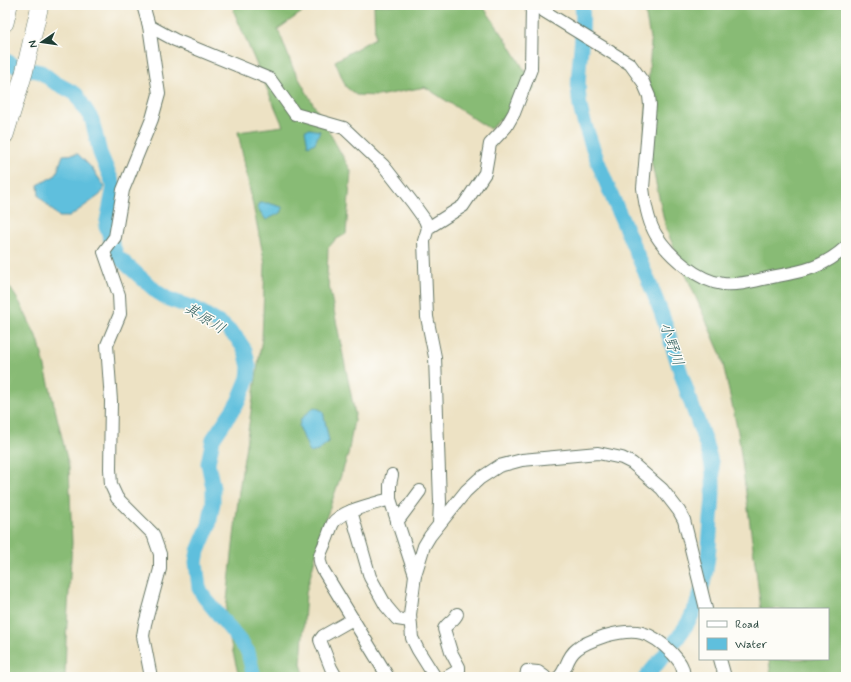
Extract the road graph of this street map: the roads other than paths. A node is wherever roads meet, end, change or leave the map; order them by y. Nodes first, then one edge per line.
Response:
1 (10, 5) edge
2 (40, 5) edge
3 (143, 5) edge
4 (533, 5) edge
5 (5, 23) edge
6 (149, 26) junction
7 (5, 135) edge
8 (428, 228) junction
9 (846, 247) edge
10 (392, 475) dead end
11 (420, 491) dead end
12 (390, 499) junction
13 (351, 511) junction
14 (397, 522) junction
15 (438, 524) junction
16 (415, 575) junction
17 (706, 608) edge
18 (457, 614) dead end
19 (353, 619) junction
20 (410, 621) junction
21 (720, 660) edge
22 (150, 677) edge
23 (336, 677) edge
24 (388, 677) edge
25 (435, 677) edge
26 (447, 677) edge
27 (526, 677) edge
28 (545, 677) edge
29 (559, 677) edge
30 (684, 677) edge
31 (725, 677) edge

1 - 5 highway
2 - 7 highway
3 - 6 street
4 - 8 street
4 - 9 street
6 - 8 street
6 - 22 street
8 - 15 street
10 - 12 street
11 - 14 street
12 - 13 street
12 - 14 street
13 - 19 street
13 - 20 street
14 - 16 street
15 - 16 street
15 - 17 street
16 - 20 street
18 - 26 street
19 - 23 street
19 - 24 street
20 - 25 street
21 - 31 street
27 - 28 street
29 - 30 street

